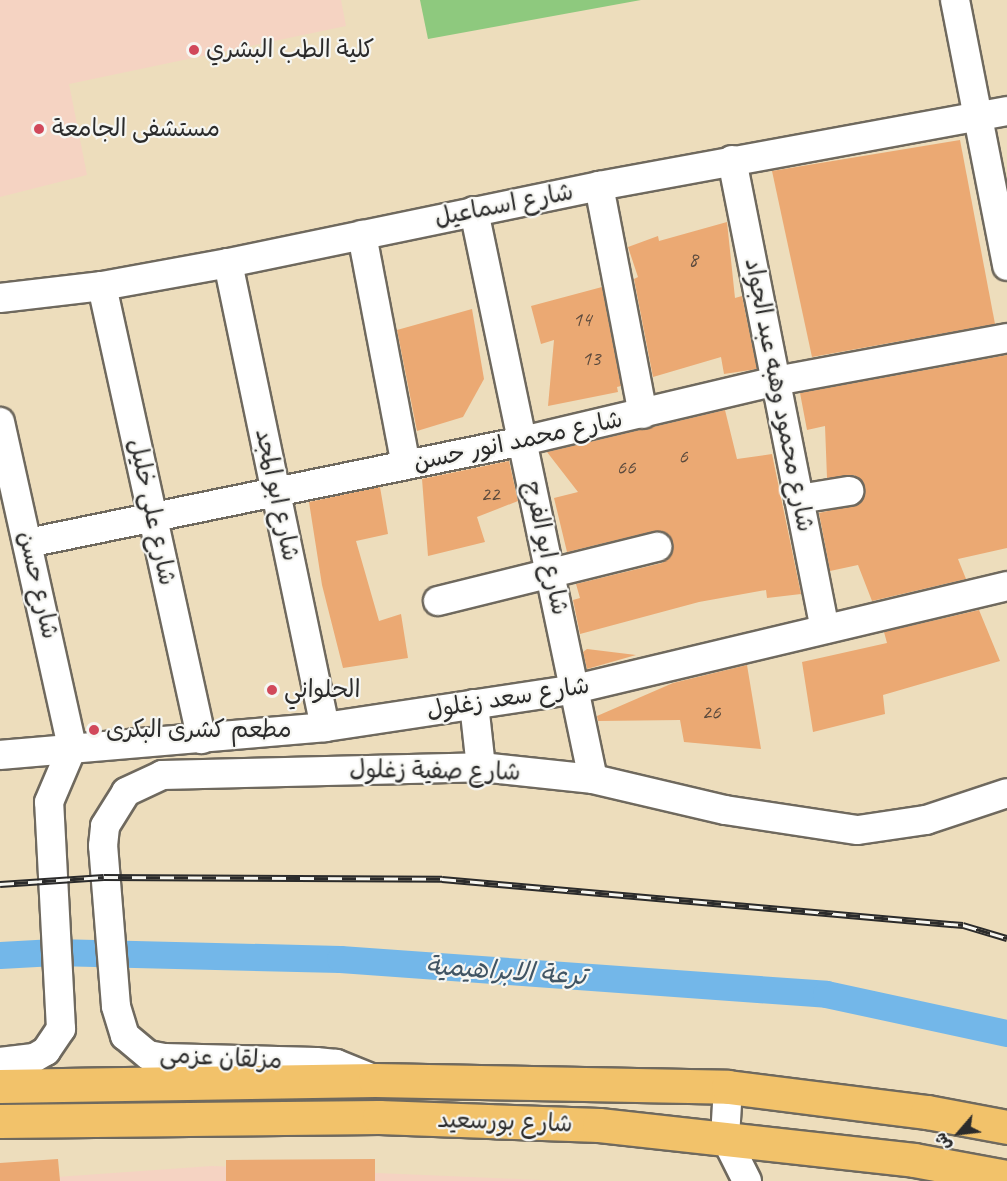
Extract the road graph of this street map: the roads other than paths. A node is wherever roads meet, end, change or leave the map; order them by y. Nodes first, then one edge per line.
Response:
1 (955, 0) edge
2 (1007, 111) edge
3 (979, 118) junction
4 (732, 160) junction
5 (599, 186) junction
6 (474, 211) junction
7 (362, 235) junction
8 (228, 263) junction
9 (1007, 266) edge
10 (102, 286) junction
11 (0, 298) edge
12 (1007, 338) edge
13 (776, 381) junction
14 (643, 414) junction
15 (0, 422) edge
16 (523, 441) junction
17 (406, 465) junction
18 (849, 491) dead end
19 (276, 492) junction
20 (799, 499) junction
21 (153, 520) junction
22 (28, 543) junction
23 (657, 548) dead end
24 (552, 573) junction
25 (1007, 586) edge
26 (438, 601) dead end
27 (825, 629) junction
28 (575, 689) junction
29 (474, 704) junction
30 (325, 727) junction
31 (265, 734) junction
32 (202, 739) junction
33 (72, 748) junction
34 (0, 755) edge
35 (481, 767) junction
36 (267, 772) junction
37 (593, 779) junction
38 (1007, 793) edge
39 (104, 877) joint
40 (0, 1062) edge
41 (375, 1080) junction
42 (0, 1086) edge
43 (728, 1087) junction
44 (0, 1121) edge
45 (1007, 1127) edge
46 (725, 1137) junction
47 (1002, 1178) edge
48 (747, 1181) edge

1 - 3 street
2 - 3 street, شارع اسماعيل
3 - 4 street, شارع اسماعيل
3 - 9 street
4 - 5 street, شارع اسماعيل
4 - 13 street, شارع محمود وهبه عبد الجواد
5 - 6 street, شارع اسماعيل
5 - 14 street
6 - 7 street, شارع اسماعيل
6 - 16 street, شارع ابو الفرج
7 - 8 street, شارع اسماعيل
7 - 17 street
8 - 10 street, شارع اسماعيل
8 - 19 street, شارع ابو المجد
10 - 11 street, شارع اسماعيل
10 - 21 street, شارع على خليل
12 - 13 street, شارع محمد انور حسن
13 - 14 street, شارع محمد انور حسن
13 - 20 street, شارع محمود وهبه عبد الجواد
14 - 16 street, شارع محمد انور حسن
15 - 22 street, شارع حسن
16 - 17 street, شارع محمد انور حسن
16 - 24 street, شارع ابو الفرج
17 - 19 street, شارع محمد انور حسن
18 - 20 street
19 - 21 street, شارع محمد انور حسن
19 - 30 street, شارع ابو المجد
20 - 27 street, شارع محمود وهبه عبد الجواد
21 - 22 street, شارع محمد انور حسن
21 - 32 street, شارع على خليل
22 - 33 street, شارع حسن
23 - 24 street
24 - 26 street
24 - 28 street, شارع ابو الفرج
25 - 27 street, شارع سعد زغلول
27 - 28 street, شارع سعد زغلول
28 - 29 street, شارع سعد زغلول
28 - 37 street, شارع ابو الفرج
29 - 30 street, شارع سعد زغلول
29 - 35 street
30 - 31 street, شارع سعد زغلول
31 - 32 street, شارع سعد زغلول
31 - 36 street
32 - 33 street, شارع سعد زغلول
33 - 34 street, شارع سعد زغلول
33 - 40 street
35 - 36 street, شارع صفية زغلول
35 - 37 street, شارع صفية زغلول
36 - 39 street, شارع صفية زغلول
37 - 38 street, شارع صفية زغلول
39 - 41 street, مزلقان عزمى
41 - 42 main road, شارع بورسعيد
41 - 43 main road, شارع بورسعيد
43 - 45 main road, شارع بورسعيد
43 - 46 street
44 - 46 main road, شارع بورسعيد
46 - 47 main road, شارع بورسعيد
46 - 48 street

